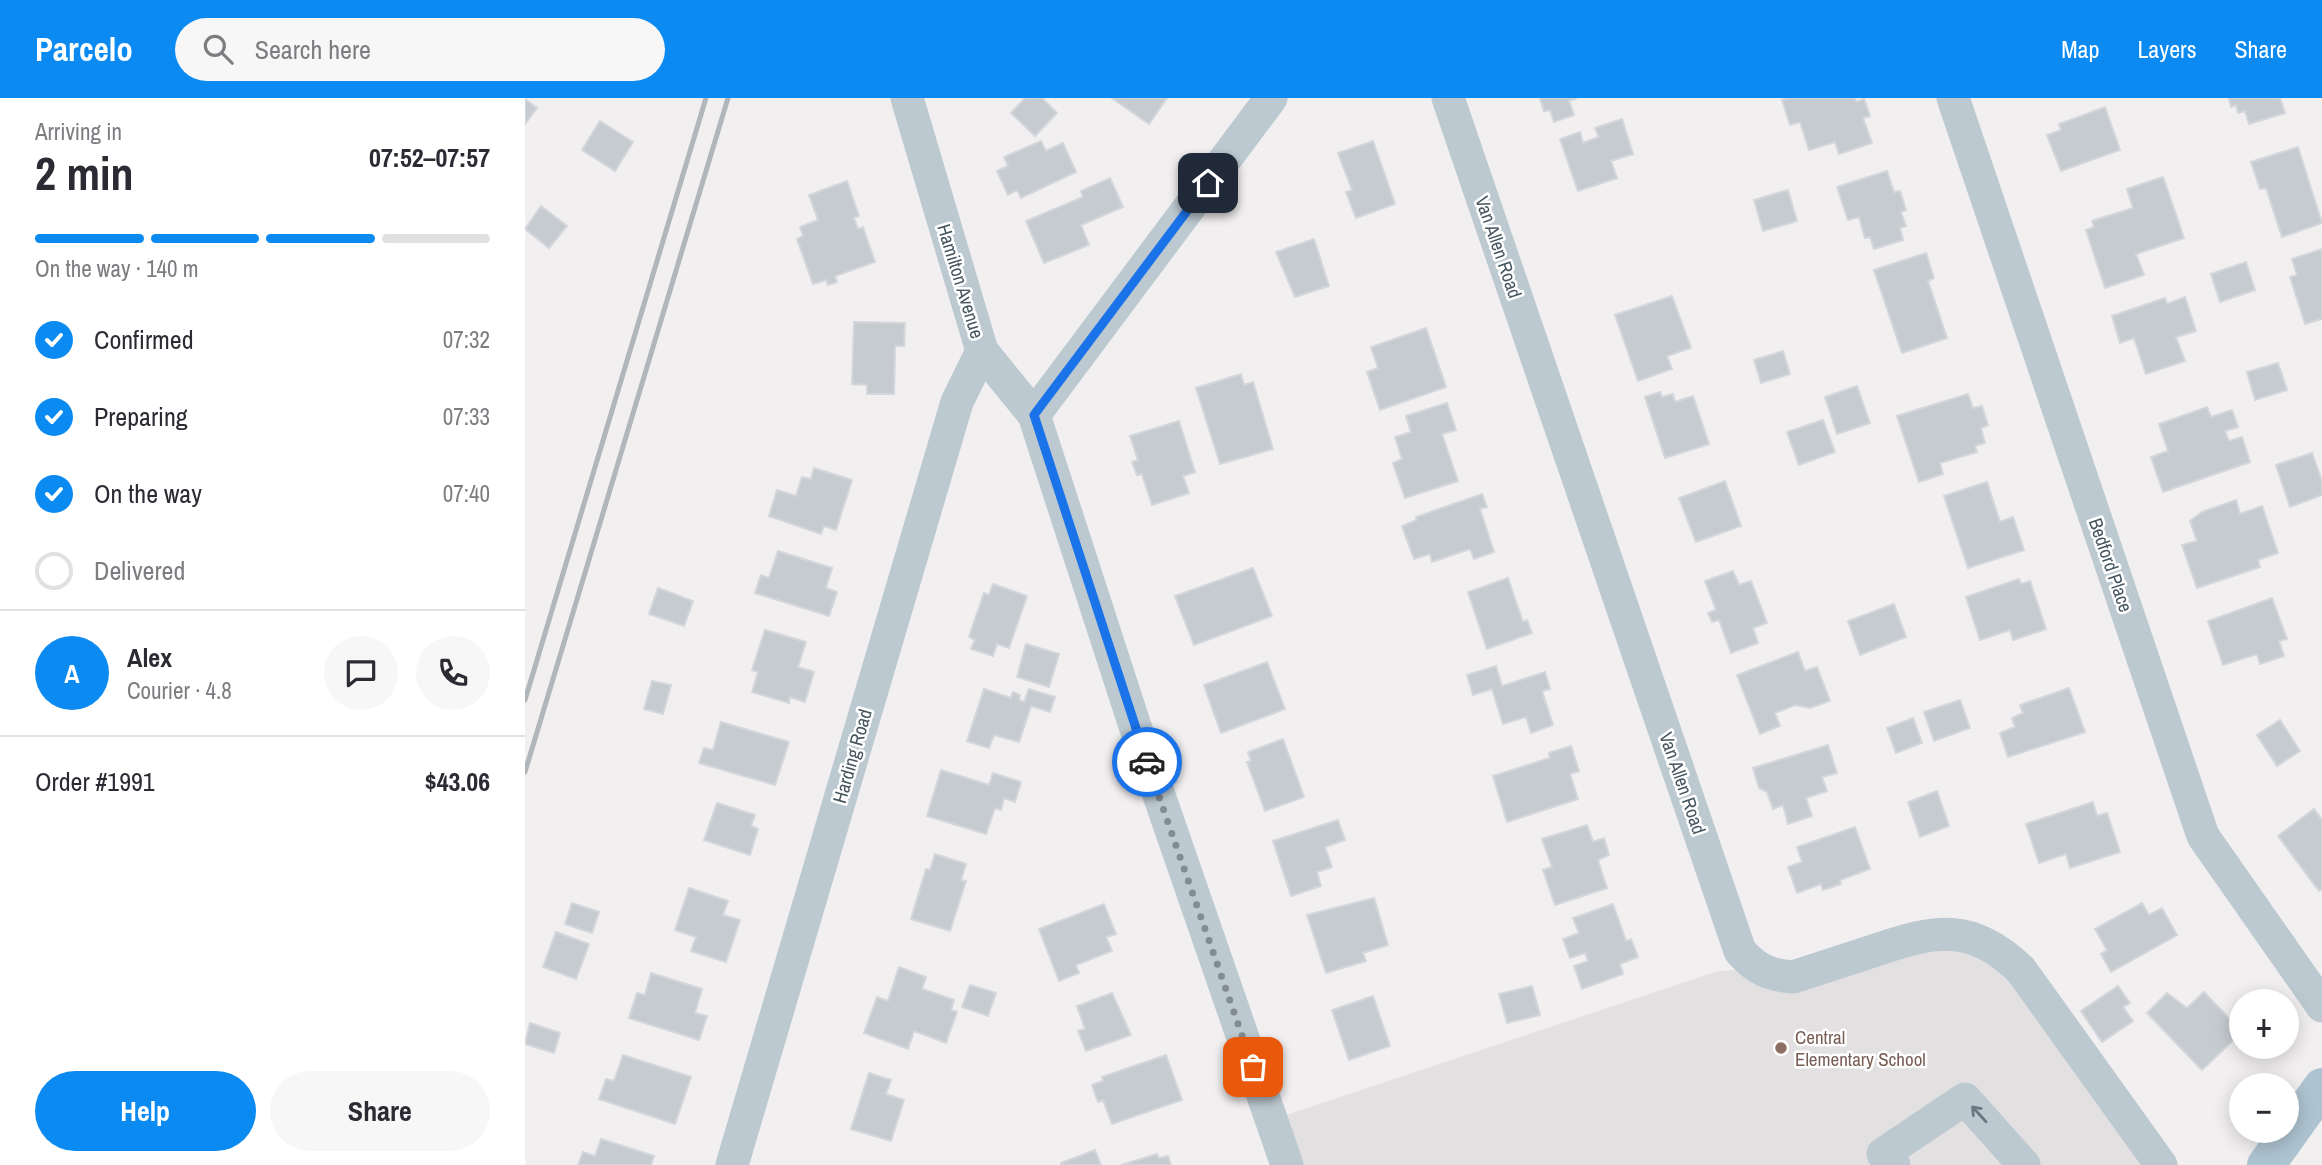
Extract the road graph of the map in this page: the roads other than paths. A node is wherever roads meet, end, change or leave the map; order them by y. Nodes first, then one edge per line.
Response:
1 (907, 98) edge
2 (1271, 98) edge
3 (1448, 98) edge
4 (1952, 98) edge
5 (982, 351) junction
6 (1034, 415) junction
7 (2322, 1006) edge
8 (2322, 1087) edge
9 (732, 1165) edge
10 (1287, 1165) edge
11 (1894, 1165) edge
12 (2024, 1165) edge
13 (2161, 1165) edge
14 (2266, 1165) edge

1 - 5 street, Hamilton Avenue
2 - 6 street
3 - 13 street, Van Allen Road
4 - 7 street, Bedford Place
5 - 6 street, Hamilton Avenue
5 - 9 street, Harding Road
6 - 10 street, Hamilton Avenue
8 - 14 main road
12 -> 11 street

